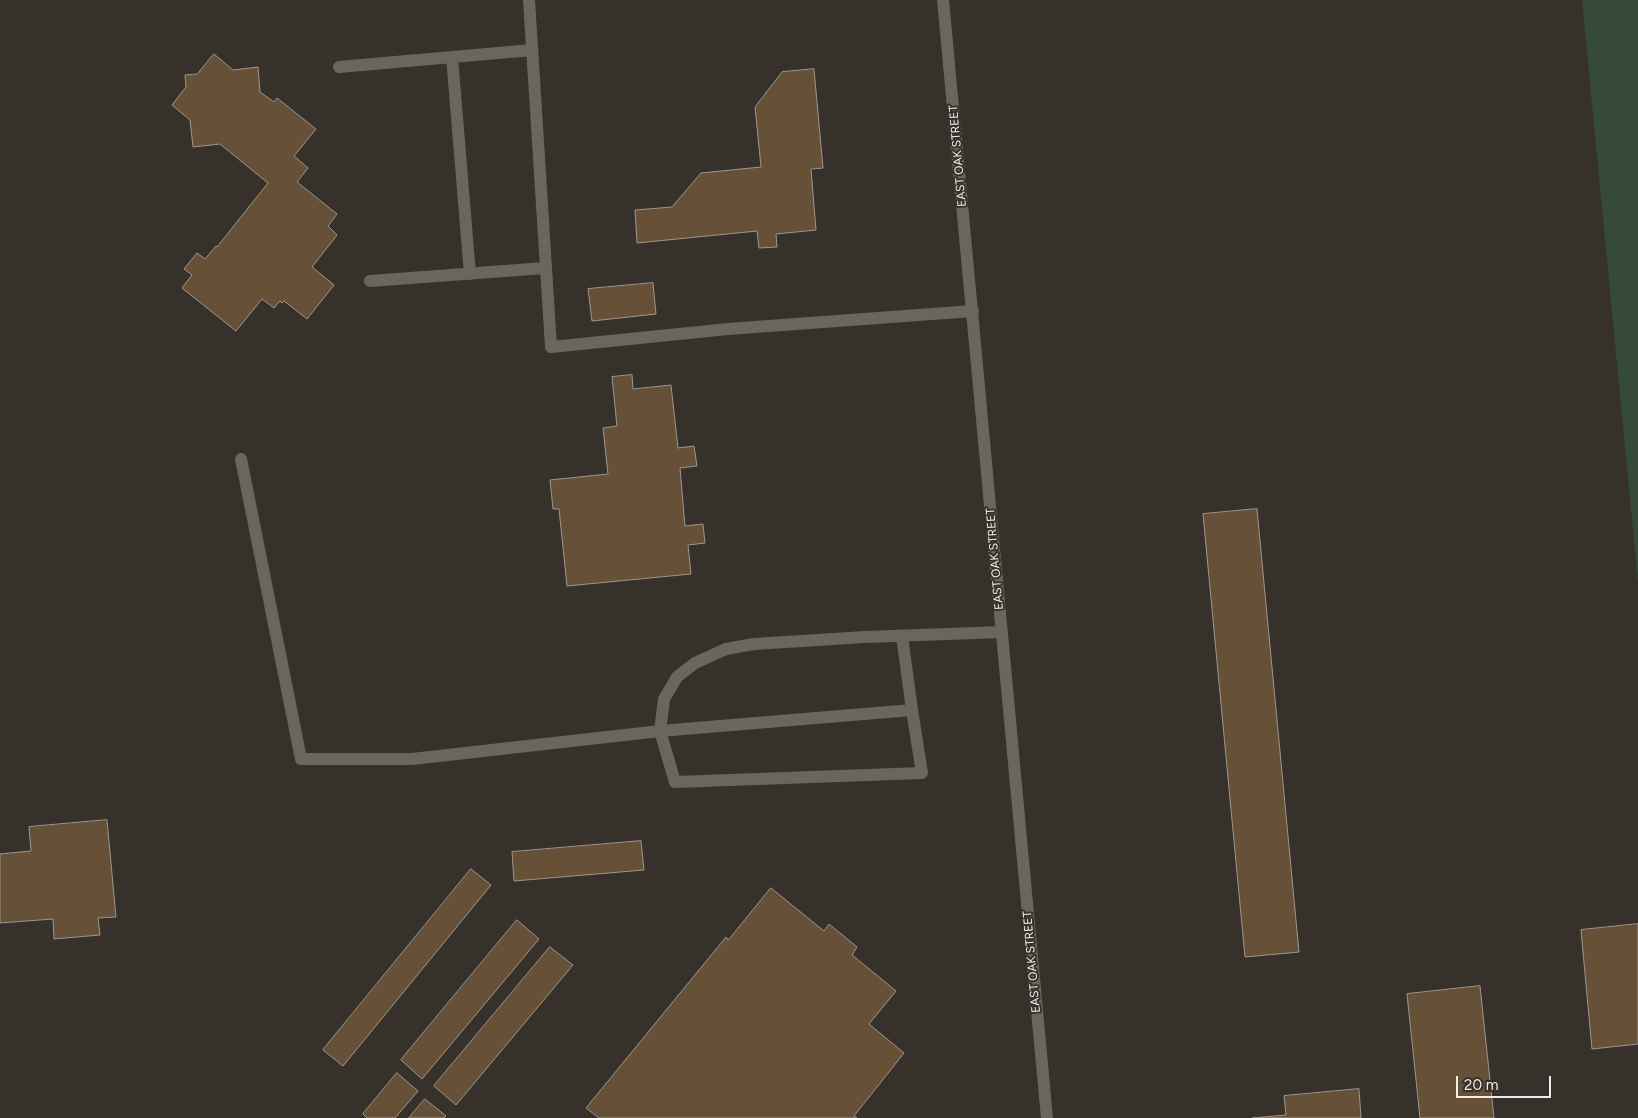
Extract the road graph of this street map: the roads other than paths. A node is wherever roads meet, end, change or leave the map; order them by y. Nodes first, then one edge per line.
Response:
1 (529, 0) edge
2 (943, 0) edge
3 (532, 50) junction
4 (452, 57) junction
5 (339, 67) dead end
6 (545, 268) junction
7 (470, 274) junction
8 (370, 281) dead end
9 (973, 311) junction
10 (241, 459) dead end
11 (1002, 632) junction
12 (902, 636) junction
13 (912, 710) junction
14 (660, 731) junction
15 (1047, 1118) edge

1 - 3 street
2 - 9 street, EAST OAK STREET
3 - 4 street
3 - 6 street
4 - 5 street
4 - 7 street
6 - 7 street
6 - 9 street
7 - 8 street
9 - 11 street, EAST OAK STREET
10 - 14 street
11 - 12 street
11 - 15 street, EAST OAK STREET
12 - 13 street
12 - 14 street
13 - 14 street
13 - 14 street

